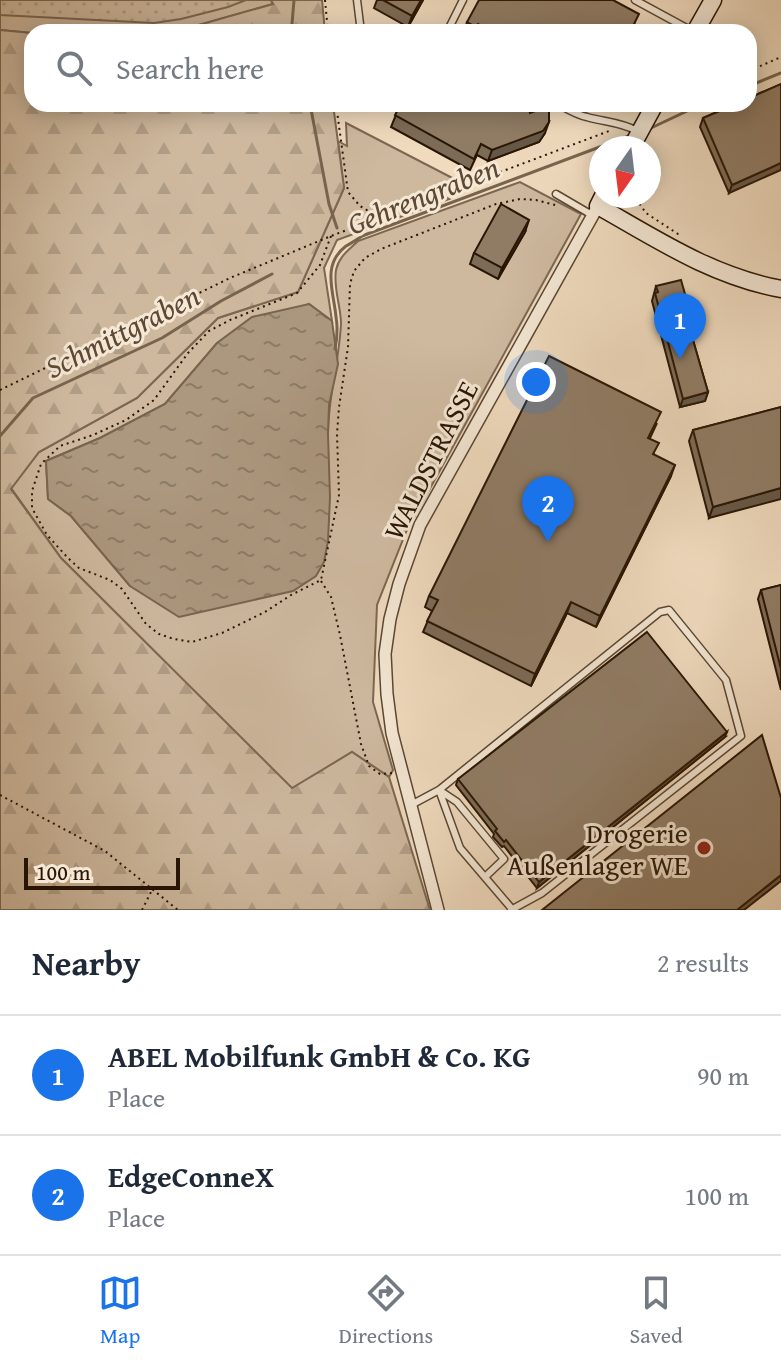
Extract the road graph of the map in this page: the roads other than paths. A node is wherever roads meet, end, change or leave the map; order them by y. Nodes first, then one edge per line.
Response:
1 (357, 0) edge
2 (463, 0) edge
3 (635, 0) edge
4 (713, 0) edge
5 (360, 24) edge
6 (451, 24) edge
7 (679, 24) edge
8 (699, 24) edge
9 (575, 112) edge
10 (650, 112) edge
11 (636, 133) edge
12 (556, 194) dead end
13 (589, 205) edge
14 (597, 208) edge
15 (601, 208) edge
16 (781, 289) edge
17 (439, 790) junction
18 (411, 805) junction
19 (485, 877) junction
20 (511, 909) edge
21 (438, 910) edge

1 - 5 lane
2 - 6 lane
3 - 7 lane
4 - 8 street
9 - 11 lane
10 - 11 street
12 - 13 lane
14 - 18 street, WALDSTRASSE
15 - 16 street
17 - 18 lane
17 - 19 lane
17 - 19 lane
17 - 20 lane
18 - 21 street, WALDSTRASSE
19 - 20 lane

